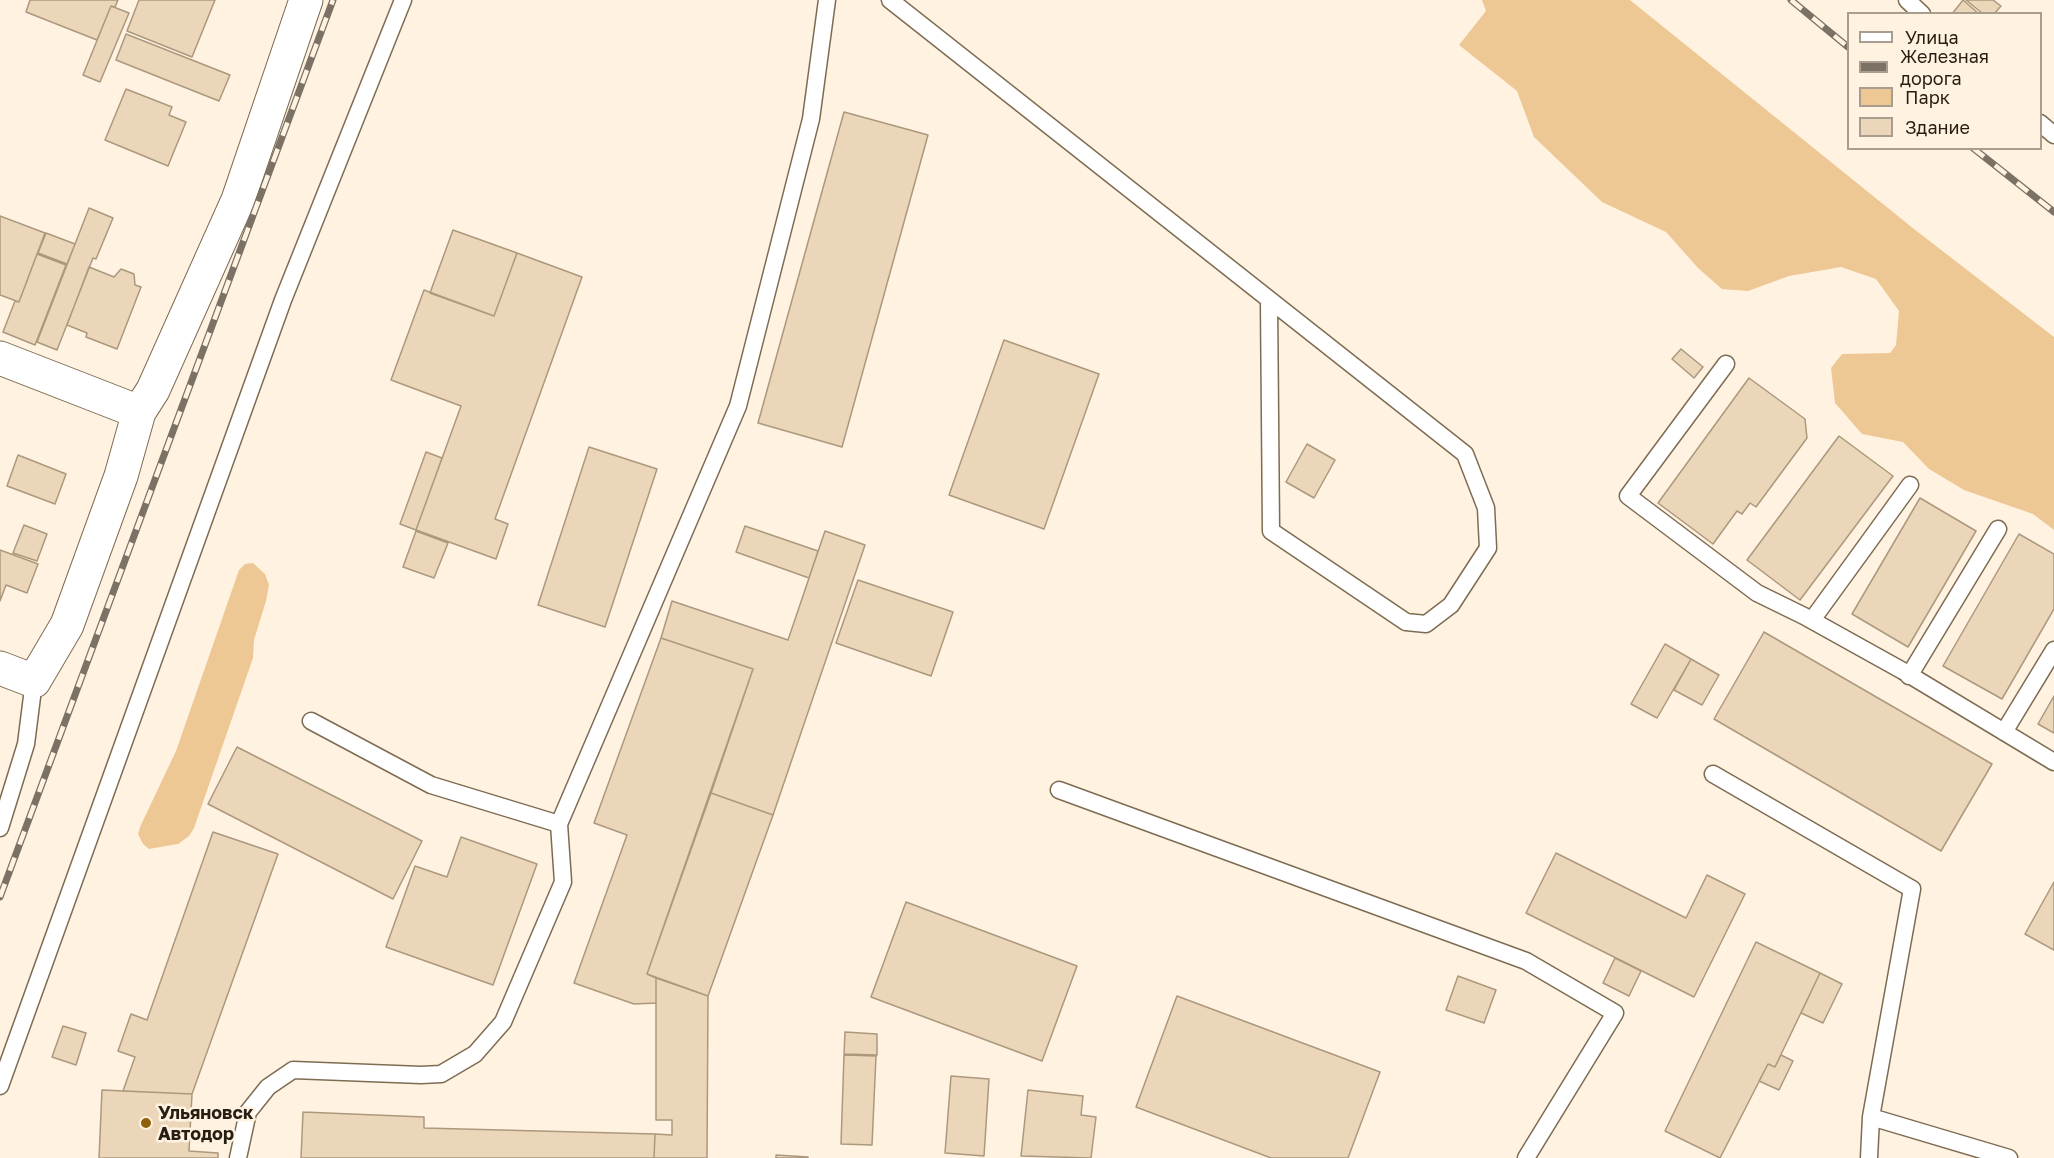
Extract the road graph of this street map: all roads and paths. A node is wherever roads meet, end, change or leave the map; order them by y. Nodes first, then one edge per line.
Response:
1 (403, 0) edge
2 (827, 0) edge
3 (890, 0) edge
4 (1907, 0) edge
5 (302, 1) edge
6 (1920, 12) edge
7 (2042, 125) edge
8 (2054, 135) edge
9 (1269, 301) junction
10 (0, 358) edge
11 (1726, 364) dead end
12 (139, 412) junction
13 (1910, 485) dead end
14 (1998, 530) dead end
15 (1812, 620) junction
16 (2054, 650) edge
17 (0, 668) edge
18 (1910, 676) junction
19 (34, 681) junction
20 (312, 721) dead end
21 (2004, 732) junction
22 (2054, 762) edge
23 (1713, 774) dead end
24 (1059, 790) dead end
25 (559, 824) junction
26 (0, 828) edge
27 (0, 1086) edge
28 (1871, 1117) junction
29 (238, 1158) edge
30 (1526, 1158) edge
31 (1869, 1158) edge
32 (2009, 1158) edge

1 - 27 lane
2 - 25 lane
3 - 9 lane
4 - 6 lane
5 - 12 street
7 - 8 lane
9 - 9 lane
10 - 12 street
11 - 15 lane
12 - 19 street
13 - 15 lane
14 - 18 lane
15 - 18 lane
16 - 21 lane
17 - 19 street
18 - 21 lane
19 - 26 lane
20 - 25 lane
21 - 22 lane
23 - 28 lane
24 - 30 lane
25 - 29 lane
28 - 31 lane
28 - 32 lane

